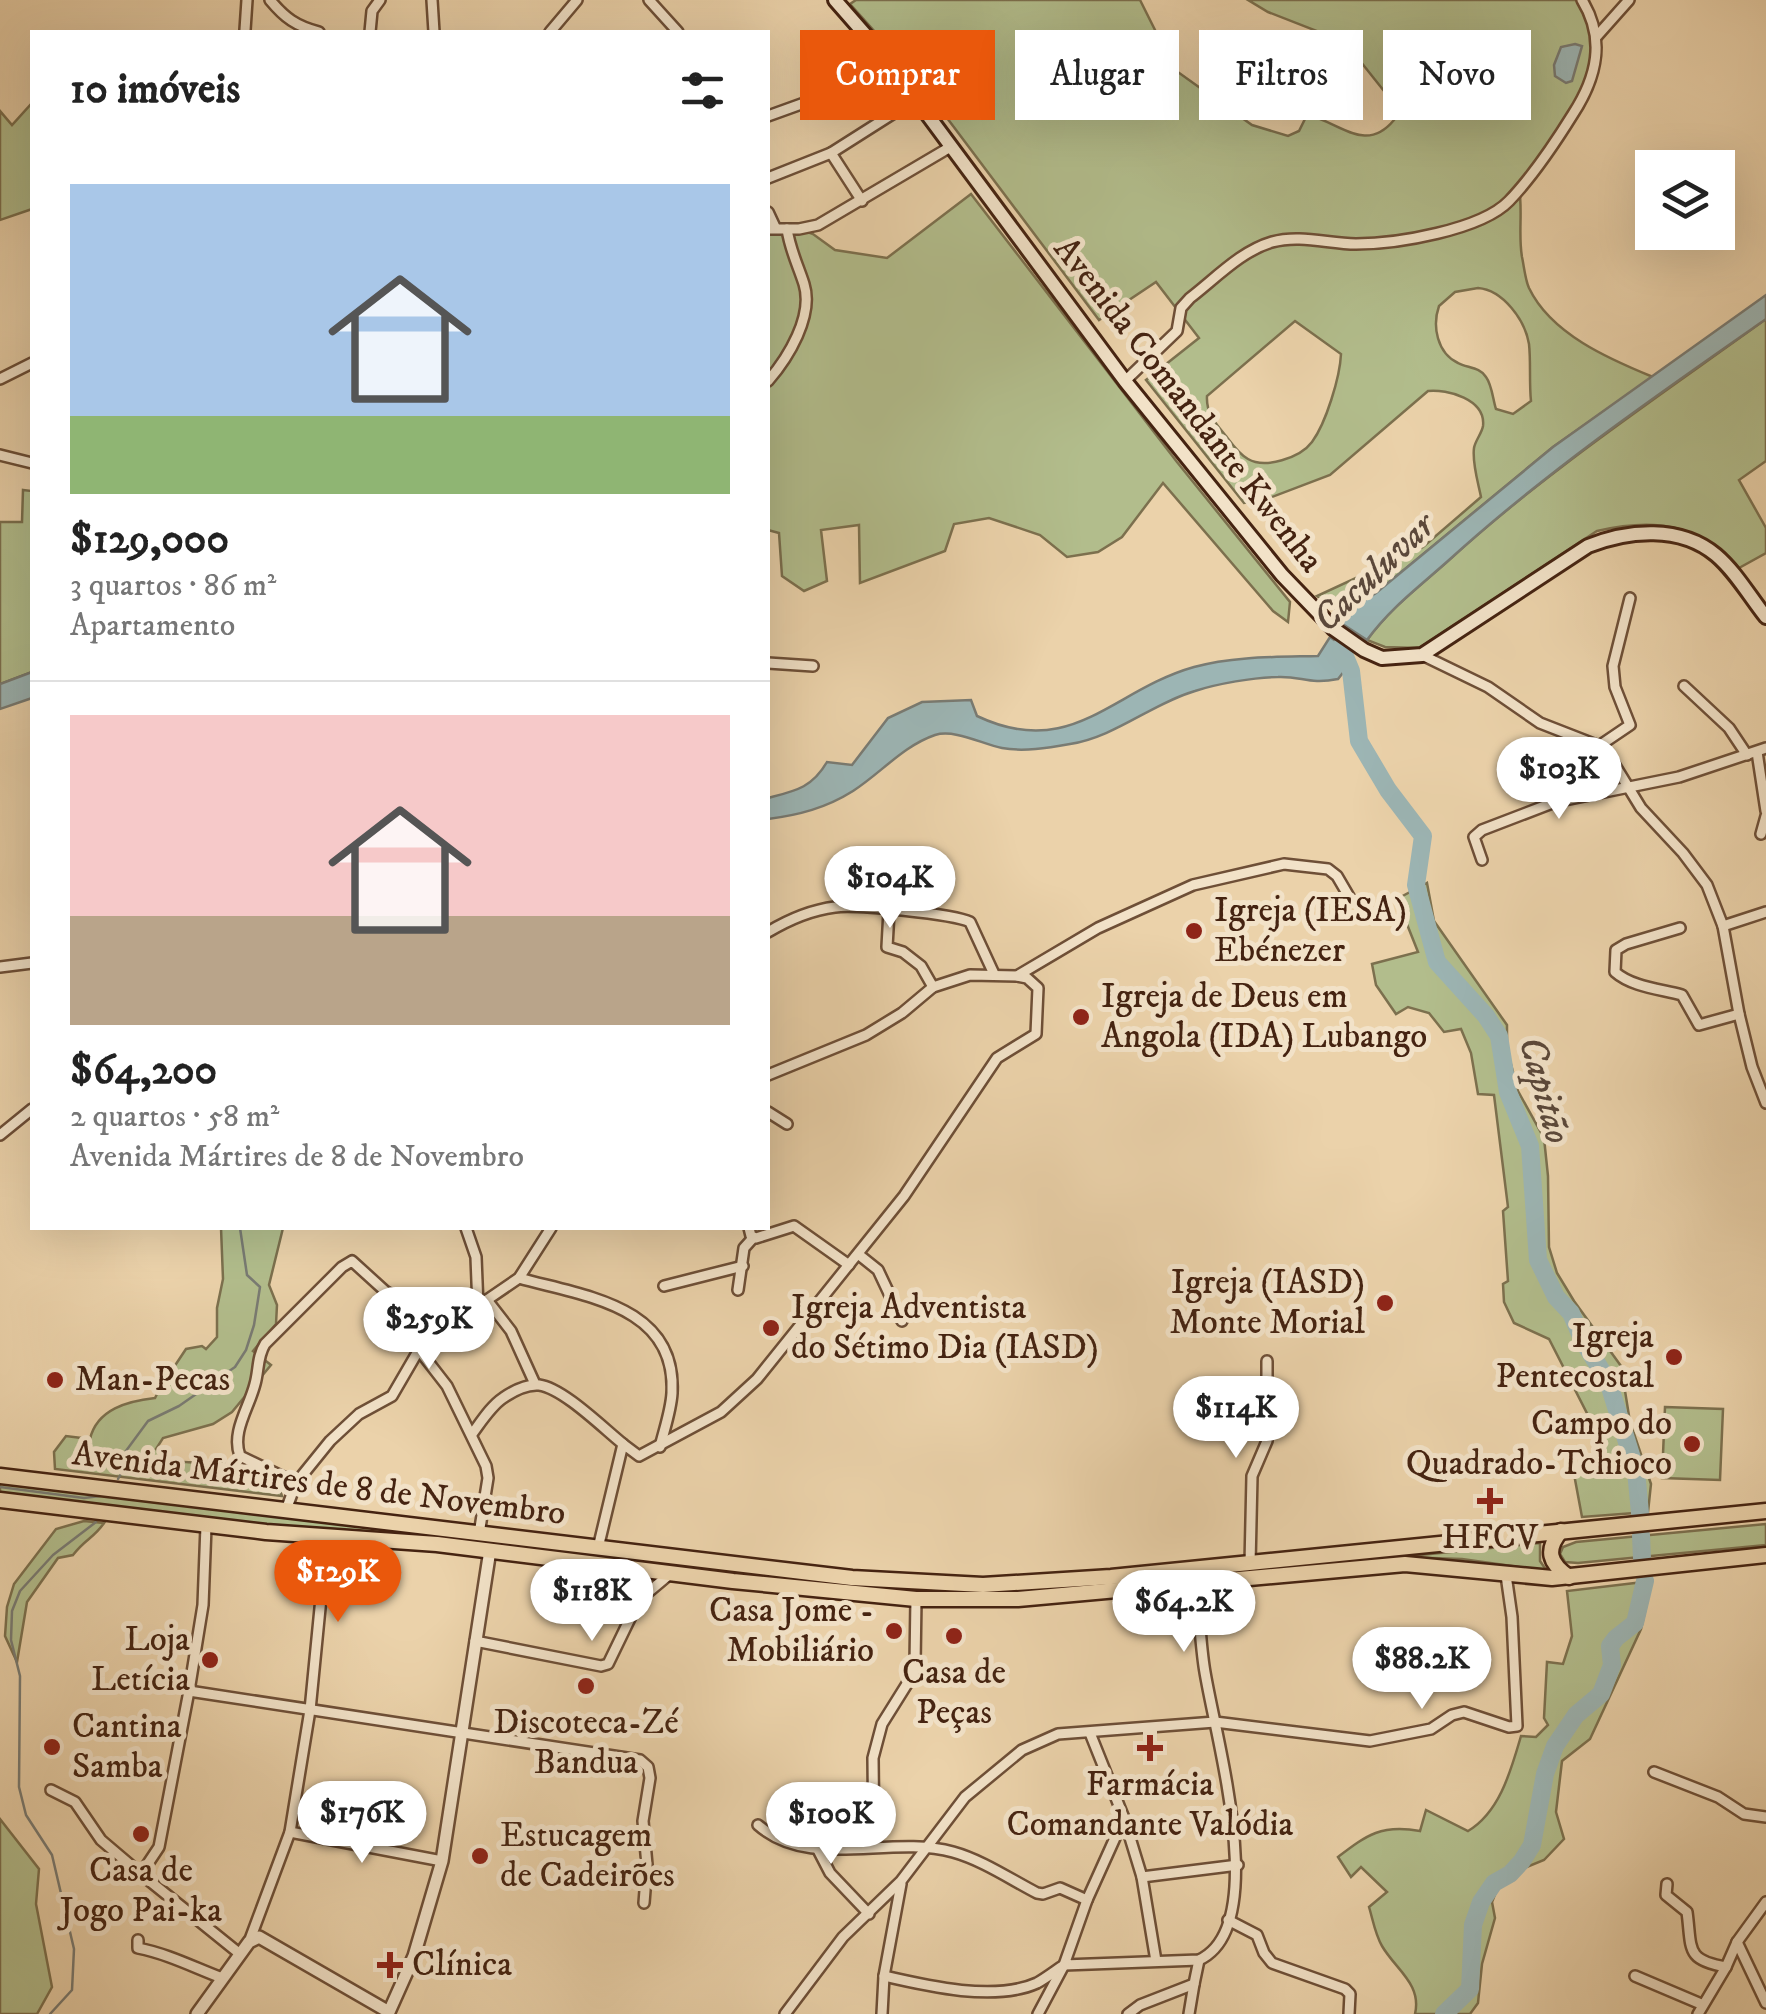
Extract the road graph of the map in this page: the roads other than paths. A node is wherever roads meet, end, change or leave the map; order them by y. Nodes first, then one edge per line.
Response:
1 (247, 0) edge
2 (270, 0) edge
3 (380, 0) edge
4 (432, 0) edge
5 (577, 0) edge
6 (649, 0) edge
7 (1629, 0) edge
8 (1583, 1) edge
9 (841, 2) edge
10 (245, 30) edge
11 (311, 30) edge
12 (370, 30) edge
13 (434, 30) edge
14 (552, 30) edge
15 (676, 30) edge
16 (863, 30) edge
17 (1598, 36) junction
18 (800, 104) edge
19 (770, 115) edge
20 (883, 120) edge
21 (932, 120) edge
22 (952, 146) junction
23 (831, 153) junction
24 (770, 177) edge
25 (862, 201) junction
26 (771, 228) edge
27 (787, 229) junction
28 (30, 363) edge
29 (770, 377) edge
30 (0, 379) edge
31 (1125, 381) junction
32 (0, 454) edge
33 (30, 462) edge
34 (1630, 598) dead end
35 (1766, 617) edge
36 (1422, 655) junction
37 (770, 663) edge
38 (813, 666) dead end
39 (1684, 686) dead end
40 (1599, 746) junction
41 (1757, 752) edge
42 (1628, 788) junction
43 (1766, 813) edge
44 (1761, 834) dead end
45 (1482, 860) dead end
46 (1351, 900) dead end
47 (888, 912) junction
48 (1766, 912) edge
49 (1724, 926) junction
50 (1680, 928) dead end
51 (770, 931) edge
52 (30, 963) edge
53 (0, 967) edge
54 (994, 974) junction
55 (1017, 976) junction
56 (934, 987) junction
57 (1739, 1014) junction
58 (770, 1074) edge
59 (1766, 1103) edge
60 (30, 1111) edge
61 (770, 1113) edge
62 (787, 1124) dead end
63 (0, 1135) edge
64 (770, 1229) edge
65 (467, 1230) edge
66 (550, 1230) edge
67 (751, 1232) edge
68 (858, 1254) junction
69 (849, 1265) junction
70 (743, 1266) junction
71 (519, 1278) junction
72 (664, 1286) dead end
73 (738, 1290) dead end
74 (482, 1304) junction
75 (902, 1321) dead end
76 (428, 1334) junction
77 (419, 1350) junction
78 (1267, 1361) dead end
79 (535, 1384) junction
80 (472, 1434) junction
81 (623, 1444) junction
82 (660, 1447) junction
83 (0, 1476) edge
84 (296, 1483) junction
85 (0, 1500) edge
86 (286, 1510) junction
87 (1766, 1512) edge
88 (206, 1526) junction
89 (1561, 1531) junction
90 (479, 1534) junction
91 (327, 1537) junction
92 (598, 1548) junction
93 (490, 1550) junction
94 (1763, 1557) edge
95 (1250, 1564) junction
96 (672, 1572) junction
97 (1506, 1575) junction
98 (1569, 1577) junction
99 (1196, 1581) junction
100 (916, 1599) junction
101 (475, 1642) junction
102 (189, 1691) junction
103 (310, 1710) junction
104 (1215, 1722) junction
105 (460, 1733) junction
106 (1090, 1733) junction
107 (1654, 1772) dead end
108 (52, 1790) dead end
109 (1766, 1817) edge
110 (1124, 1818) junction
111 (758, 1825) dead end
112 (290, 1832) junction
113 (874, 1846) junction
114 (817, 1848) junction
115 (926, 1849) junction
116 (442, 1861) junction
117 (1238, 1865) junction
118 (141, 1874) junction
119 (1142, 1877) junction
120 (902, 1881) junction
121 (1667, 1884) dead end
122 (1087, 1900) junction
123 (1766, 1902) edge
124 (644, 1903) dead end
125 (869, 1914) junction
126 (1228, 1920) junction
127 (138, 1940) dead end
128 (249, 1942) junction
129 (1737, 1942) junction
130 (240, 1954) junction
131 (1199, 1960) junction
132 (1156, 1961) junction
133 (1064, 1965) junction
134 (1726, 1967) junction
135 (884, 1976) junction
136 (1635, 1976) dead end
137 (222, 1978) junction
138 (1194, 1984) junction
139 (1766, 2003) edge
140 (1700, 2009) edge
141 (390, 2013) edge
142 (196, 2014) edge
143 (785, 2014) edge
144 (882, 2014) edge
145 (1038, 2014) edge
146 (1128, 2014) edge
147 (1189, 2014) edge
148 (1349, 2014) edge

1 - 10 street
2 - 11 street
3 - 12 street
4 - 13 street
5 - 14 street
6 - 15 street
7 - 17 street
8 - 17 street
9 - 16 main road, Avenida Comandante Kwenha
17 - 31 street
18 - 19 street
20 - 23 street
21 - 22 main road, Avenida Comandante Kwenha
22 - 25 street
22 - 31 main road, Avenida Comandante Kwenha
23 - 24 street
23 - 25 street
25 - 27 street
26 - 27 street
27 - 29 street
28 - 30 street
31 - 36 main road, Avenida Comandante Kwenha
32 - 33 street
34 - 40 street
35 - 36 main road
36 - 40 street
37 - 38 street
39 - 41 street
40 - 42 street
41 - 42 street
41 - 43 street
42 - 45 street
42 - 49 street
43 - 44 street
46 - 55 street
47 - 51 street
47 - 54 street
47 - 56 street
48 - 49 street
49 - 57 street
50 - 57 street
52 - 53 street
54 - 55 street
54 - 56 street
55 - 68 street
56 - 58 street
57 - 59 street
60 - 63 street
61 - 62 street
64 - 69 street
65 - 74 street
66 - 71 street
67 - 70 street
68 - 69 street
68 - 75 street
69 - 82 street
70 - 72 street
70 - 73 street
71 - 74 street
71 - 82 street
74 - 76 street
74 - 79 street
76 - 77 street
76 - 84 street
77 - 80 street
77 - 84 street
78 - 95 street
79 - 80 street
79 - 81 street
80 - 90 street
81 - 82 street
81 - 92 street
83 - 86 main road, Avenida Mártires de 8 de Novembro
84 - 86 street
85 - 88 main road, Avenida Mártires de 8 de Novembro
86 - 90 main road, Avenida Mártires de 8 de Novembro
87 - 89 main road, Avenida Mártires de 8 de Novembro
88 - 91 main road, Avenida Mártires de 8 de Novembro
88 - 102 street
89 - 95 main road, Avenida Mártires de 8 de Novembro
89 - 98 main road
90 - 92 main road, Avenida Mártires de 8 de Novembro
91 - 93 main road, Avenida Mártires de 8 de Novembro
91 - 103 street
92 - 95 main road, Avenida Mártires de 8 de Novembro
93 - 96 main road, Avenida Mártires de 8 de Novembro
93 - 101 street
94 - 98 main road, Avenida Mártires de 8 de Novembro
96 - 100 main road, Avenida Mártires de 8 de Novembro
96 - 101 street
97 - 98 main road, Avenida Mártires de 8 de Novembro
97 - 99 main road, Avenida Mártires de 8 de Novembro
97 - 104 street
99 - 100 main road, Avenida Mártires de 8 de Novembro
99 - 104 street
100 - 113 street
101 - 105 street
102 - 103 street
102 - 118 street
103 - 105 street
103 - 112 street
104 - 106 street
104 - 117 street
105 - 116 street
105 - 124 street
106 - 110 street
106 - 115 street
107 - 109 street
108 - 118 street
110 - 119 street
110 - 122 street
111 - 114 street
112 - 116 street
112 - 128 street
113 - 114 street
113 - 115 street
114 - 125 street
115 - 120 street
115 - 122 street
116 - 141 street
117 - 119 street
117 - 126 street
118 - 130 street
119 - 132 street
120 - 125 street
120 - 135 street
121 - 134 street
122 - 133 street
123 - 129 street
125 - 143 street
126 - 131 street
126 - 148 street
127 - 137 street
128 - 130 street
128 - 141 street
129 - 134 street
129 - 139 street
130 - 137 street
131 - 132 street
131 - 138 street
132 - 133 street
133 - 135 street
133 - 145 street
134 - 140 street
135 - 144 street
136 - 140 street
137 - 142 street
138 - 146 street
138 - 147 street

